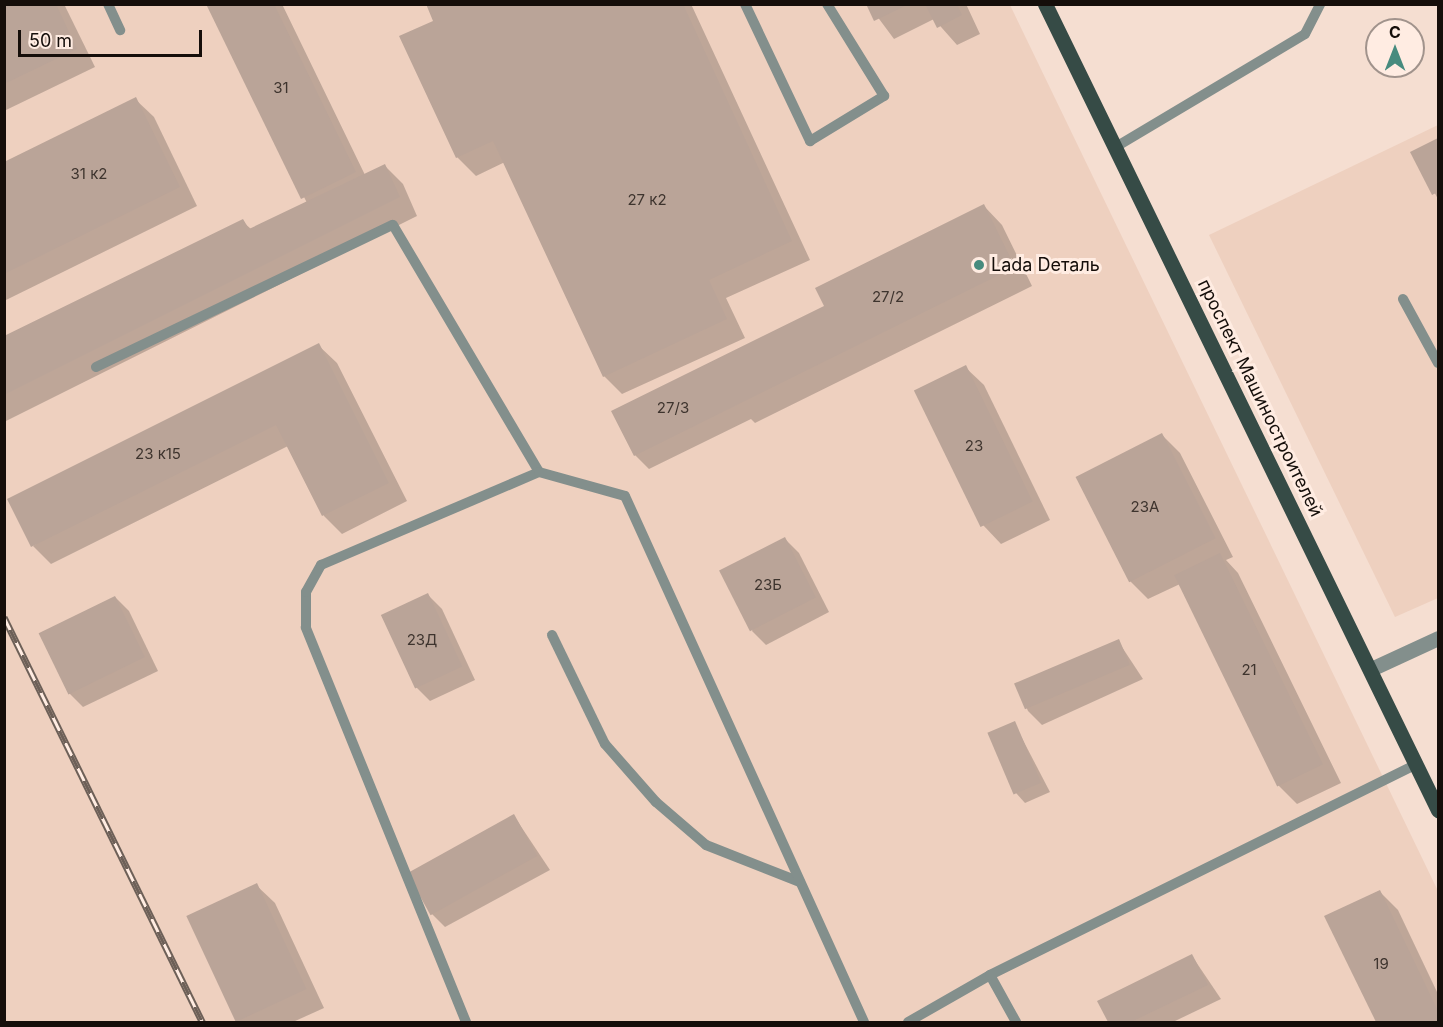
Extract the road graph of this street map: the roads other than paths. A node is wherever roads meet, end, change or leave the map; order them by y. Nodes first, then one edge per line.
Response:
1 (108, 4) edge
2 (745, 4) edge
3 (827, 4) edge
4 (1045, 4) edge
5 (1320, 4) edge
6 (120, 30) dead end
7 (1114, 148) junction
8 (1403, 299) dead end
9 (1438, 363) edge
10 (96, 367) dead end
11 (539, 472) junction
12 (552, 635) dead end
13 (1438, 638) edge
14 (1371, 669) junction
15 (1416, 764) junction
16 (1438, 810) edge
17 (800, 882) junction
18 (990, 975) junction
19 (466, 1023) edge
20 (864, 1023) edge
21 (908, 1023) edge
22 (1016, 1023) edge

1 - 6 lane
2 - 3 lane
4 - 7 main road, проспект Машиностроителей
5 - 7 lane
7 - 14 main road, проспект Машиностроителей
8 - 9 lane
10 - 11 lane
11 - 17 lane
11 - 19 lane
12 - 17 lane
13 - 14 street
14 - 15 main road, проспект Машиностроителей
15 - 16 main road, проспект Машиностроителей
15 - 18 lane
17 - 20 lane
18 - 21 lane
18 - 22 lane

